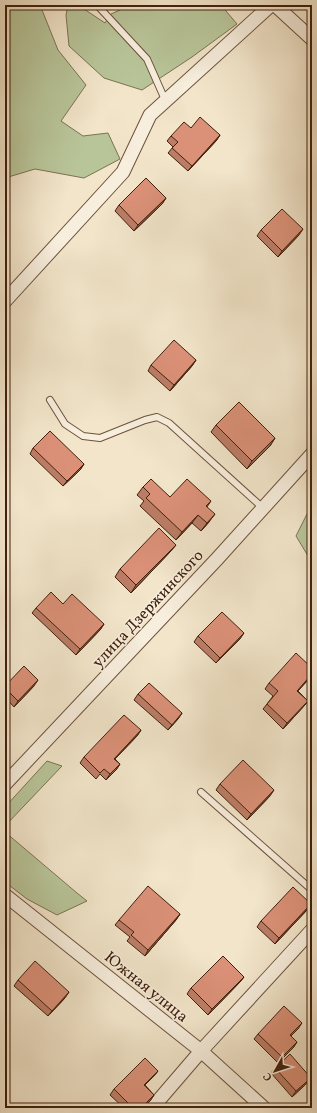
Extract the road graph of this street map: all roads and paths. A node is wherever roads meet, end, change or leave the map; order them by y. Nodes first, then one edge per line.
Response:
1 (97, 5) edge
2 (271, 5) edge
3 (275, 5) edge
4 (312, 39) edge
5 (166, 102) junction
6 (5, 301) edge
7 (50, 400) dead end
8 (312, 454) edge
9 (263, 508) junction
10 (5, 784) edge
11 (201, 792) dead end
12 (312, 890) edge
13 (5, 895) edge
14 (312, 930) edge
15 (200, 1051) junction
16 (152, 1108) edge
17 (264, 1108) edge

1 - 5 lane
2 - 5 street
3 - 4 street
5 - 6 street
7 - 9 lane
8 - 9 street, улица Дзержинского
9 - 10 street, улица Дзержинского
11 - 12 lane
13 - 15 street, Южная улица
14 - 15 street
15 - 16 street
15 - 17 street, Южная улица

